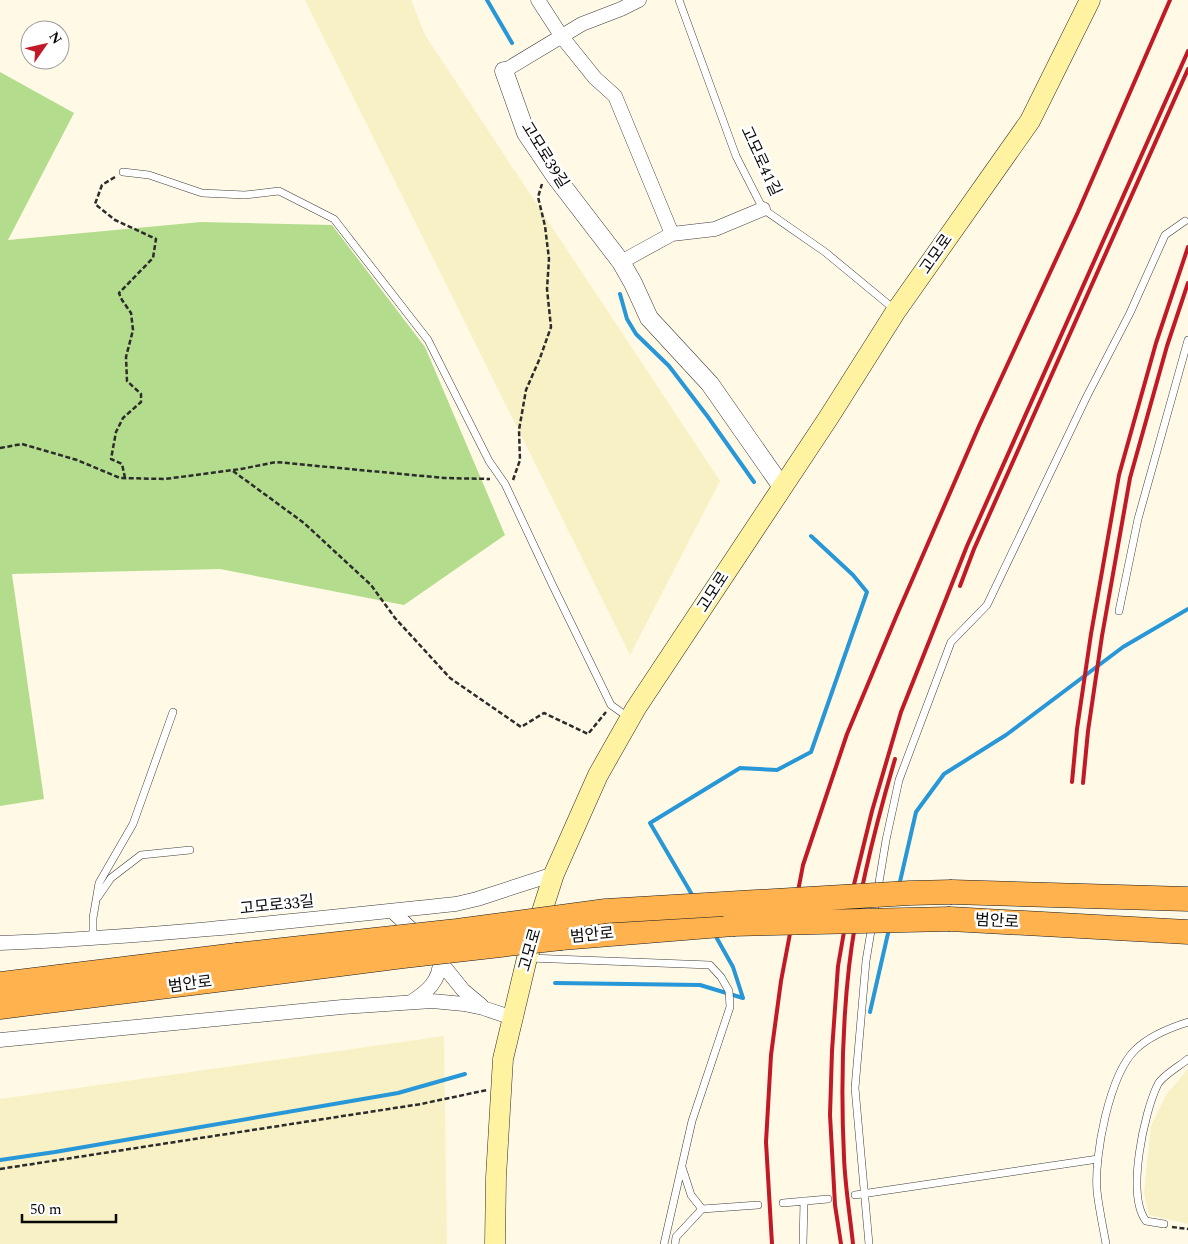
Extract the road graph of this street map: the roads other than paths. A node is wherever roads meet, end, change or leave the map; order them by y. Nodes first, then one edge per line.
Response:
1 (538, 0) edge
2 (638, 0) edge
3 (679, 0) edge
4 (1090, 0) edge
5 (562, 37) junction
6 (504, 71) joint
7 (123, 172) road end
8 (763, 209) junction
9 (1186, 221) dead end
10 (672, 234) junction
11 (621, 262) junction
12 (896, 310) junction
13 (1188, 340) edge
14 (782, 487) junction
15 (1119, 611) dead end
16 (173, 712) dead end
17 (630, 719) junction
18 (190, 850) dead end
19 (554, 874) junction
20 (96, 899) junction
21 (1188, 899) edge
22 (392, 910) junction
23 (1188, 932) edge
24 (93, 938) junction
25 (0, 943) edge
26 (527, 958) junction
27 (440, 961) junction
28 (239, 966) junction
29 (0, 984) edge
30 (411, 1002) junction
31 (0, 1007) edge
32 (483, 1008) junction
33 (513, 1018) junction
34 (1188, 1022) edge
35 (0, 1040) edge
36 (1188, 1059) edge
37 (1098, 1159) junction
38 (681, 1166) junction
39 (864, 1193) junction
40 (855, 1195) dead end
41 (828, 1198) dead end
42 (804, 1201) junction
43 (783, 1203) dead end
44 (758, 1205) dead end
45 (702, 1209) junction
46 (1164, 1224) road end
47 (495, 1244) edge
48 (664, 1244) edge
49 (675, 1244) edge
50 (803, 1244) edge
51 (869, 1244) edge
52 (1106, 1244) edge

1 - 5 street
2 - 5 street
3 - 8 lane, 고모로41길
4 - 12 main road, 고모로
5 - 6 street, 고모로39길
5 - 10 street
6 - 11 street, 고모로39길
7 - 17 lane
8 - 10 street
8 - 12 lane, 고모로41길
9 - 39 lane
10 - 11 street
11 - 14 street, 고모로39길
12 - 14 main road, 고모로
13 - 15 lane
14 - 17 main road, 고모로
16 - 20 lane
17 - 19 main road, 고모로
18 - 20 lane
19 - 22 street, 고모로33길
19 - 26 main road, 고모로
20 - 24 lane
21 - 28 highway, 범안로, bridge
22 - 24 street, 고모로33길
22 - 27 street
23 - 28 highway, 범안로, bridge
24 - 25 street, 고모로33길
26 - 33 main road, 고모로
26 - 38 lane
27 - 30 street
27 - 32 street
28 - 29 highway
28 - 31 highway, 범안로
30 - 32 street
30 - 35 street
32 - 33 street
33 - 47 main road, 고모로
34 - 37 lane
36 - 46 lane
37 - 39 lane
37 - 52 lane
38 - 45 lane
38 - 48 lane
39 - 40 lane
39 - 51 lane
41 - 42 lane
42 - 43 lane
42 - 50 lane
44 - 45 lane
45 - 49 lane

